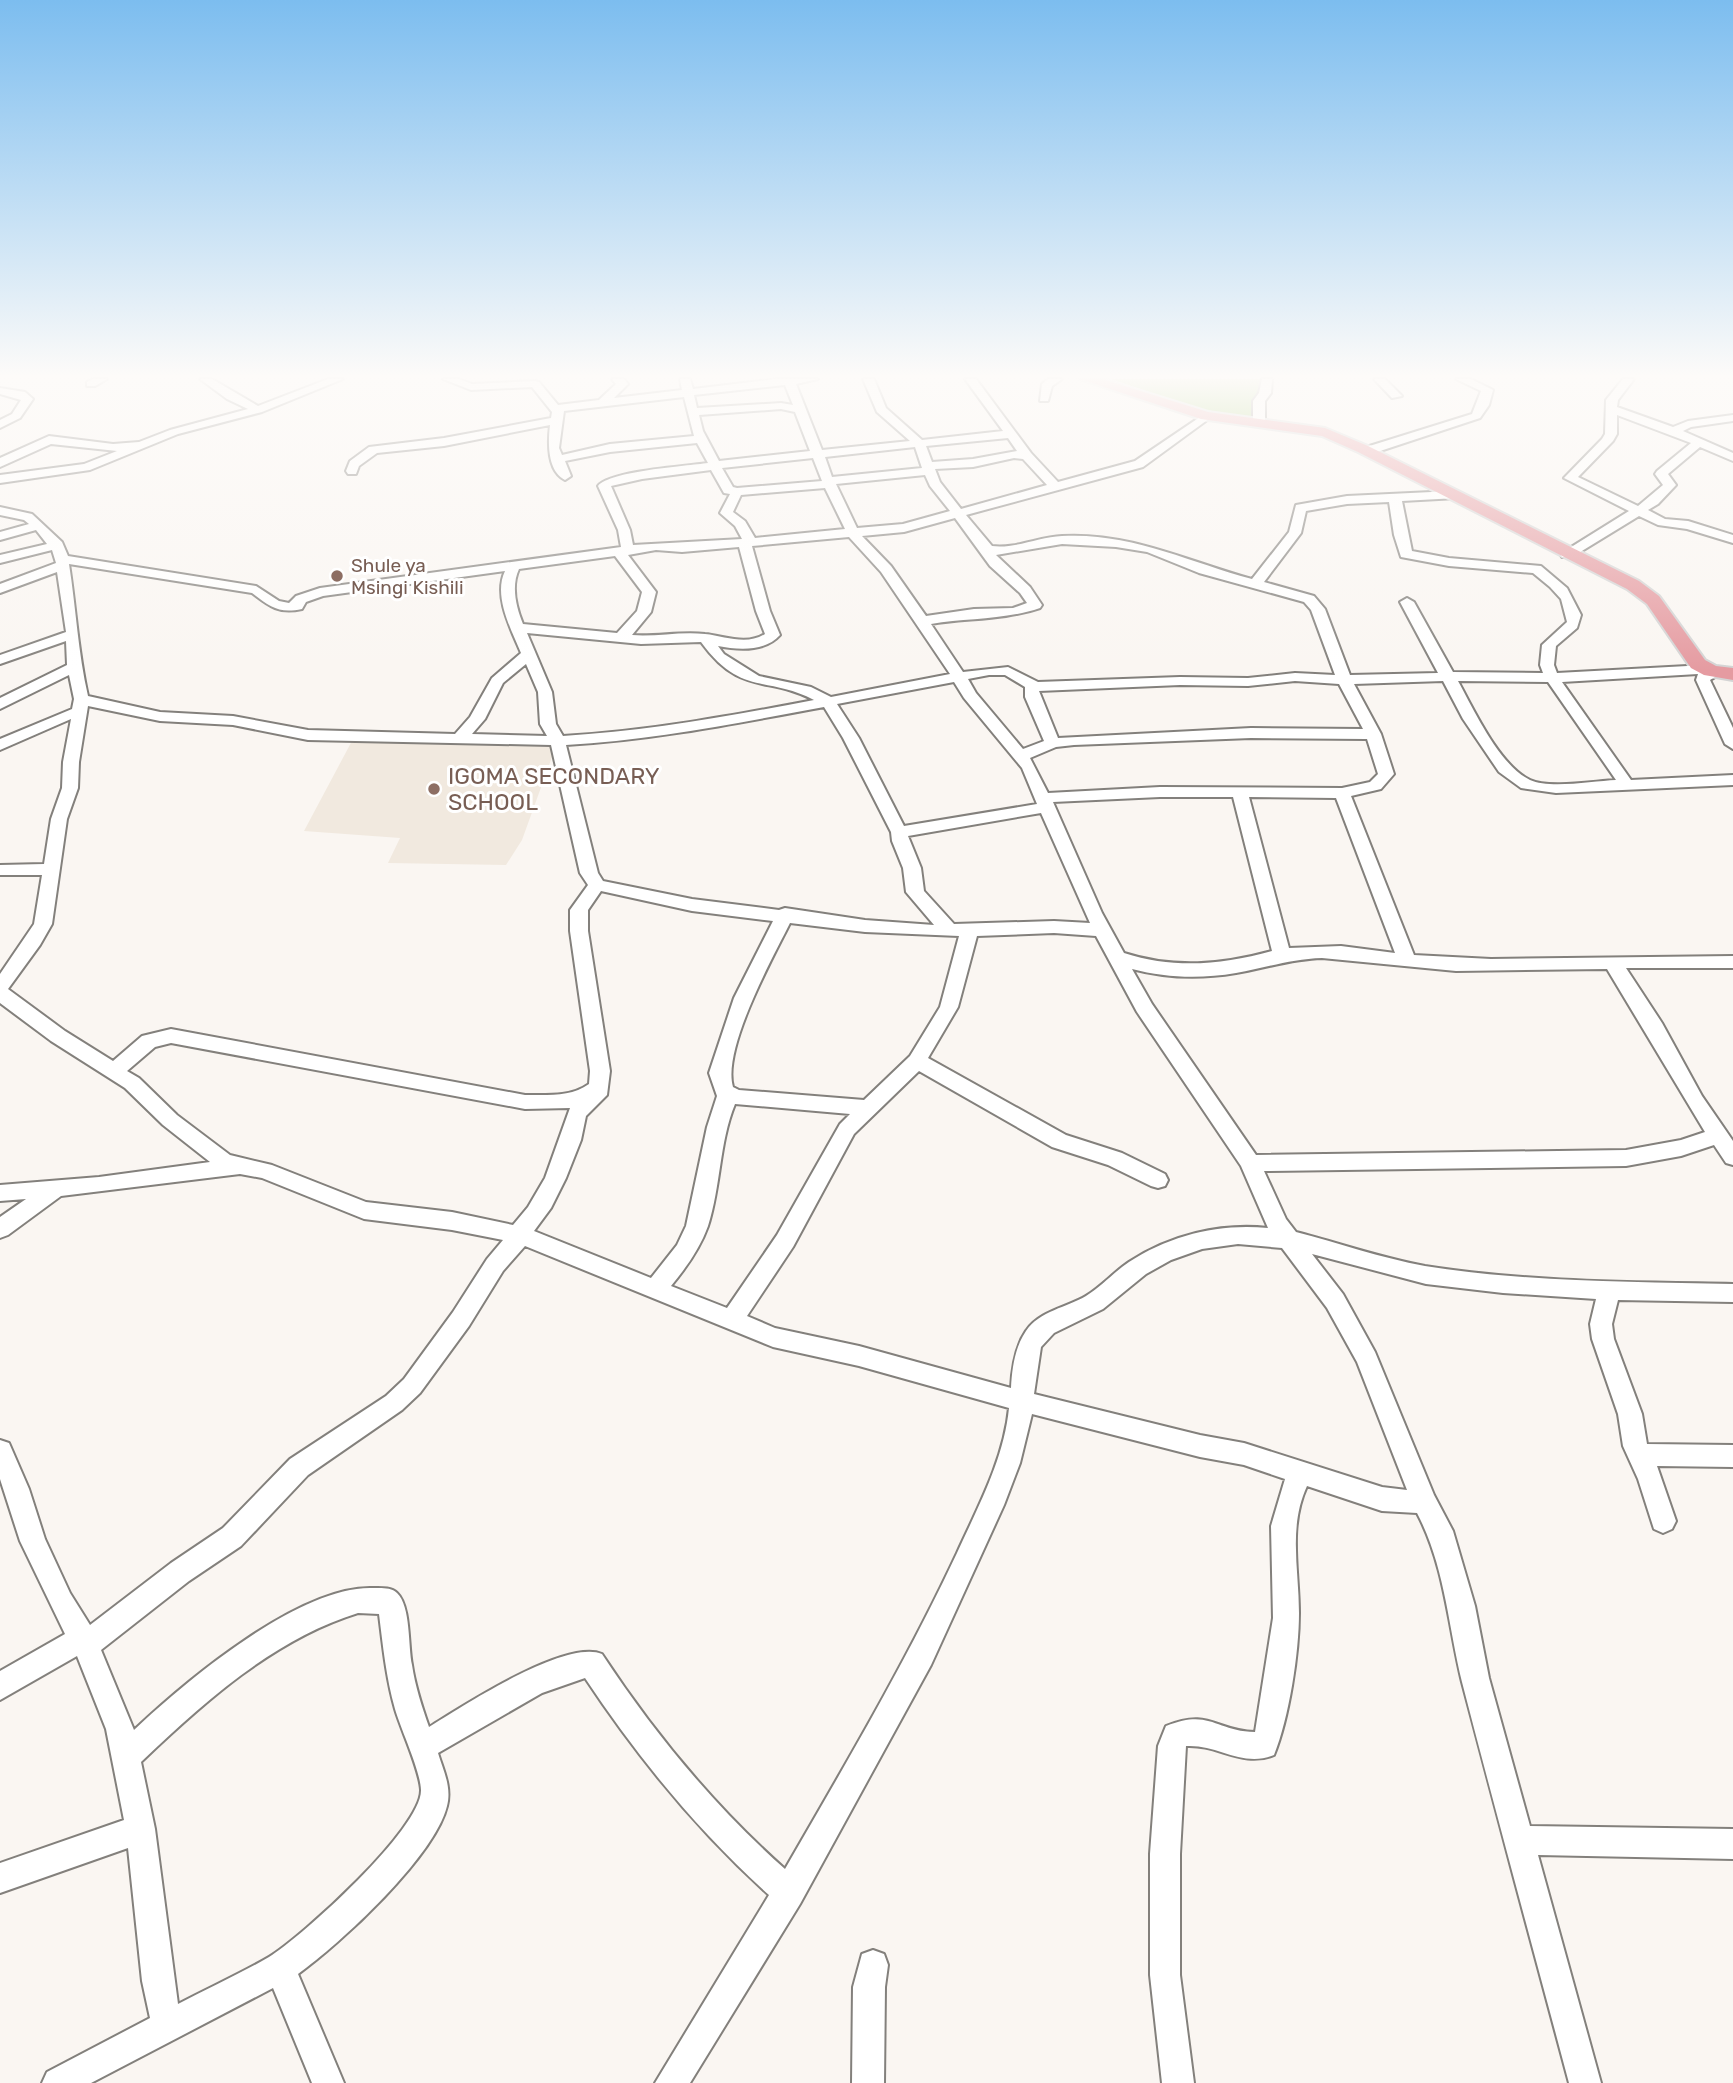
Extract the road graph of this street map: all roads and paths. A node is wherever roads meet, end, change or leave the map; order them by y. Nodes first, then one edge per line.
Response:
1 (20, 476) edge
2 (637, 476) edge
3 (720, 476) edge
4 (827, 476) edge
5 (870, 476) edge
6 (931, 476) edge
7 (1046, 476) edge
8 (1099, 476) edge
9 (1416, 476) edge
10 (1572, 476) edge
11 (1663, 476) edge
12 (0, 479) edge
13 (829, 482) junction
14 (1056, 487) junction
15 (737, 492) junction
16 (1453, 495) junction
17 (1395, 498) junction
18 (0, 510) edge
19 (1638, 511) junction
20 (962, 517) junction
21 (39, 525) junction
22 (853, 533) junction
23 (0, 536) edge
24 (1733, 539) edge
25 (748, 543) junction
26 (988, 550) junction
27 (624, 552) junction
28 (1567, 554) junction
29 (60, 556) junction
30 (0, 559) edge
31 (513, 565) junction
32 (1255, 585) junction
33 (0, 589) edge
34 (1407, 602) dead end
35 (921, 621) junction
36 (517, 628) junction
37 (73, 634) junction
38 (622, 637) junction
39 (708, 639) junction
40 (528, 653) junction
41 (0, 660) edge
42 (74, 667) junction
43 (1711, 670) junction
44 (1733, 674) edge
45 (958, 676) junction
46 (1449, 678) junction
47 (1552, 678) junction
48 (1345, 680) junction
49 (1035, 687) junction
50 (826, 700) junction
51 (0, 704) edge
52 (81, 705) junction
53 (1373, 734) junction
54 (460, 738) junction
55 (558, 741) junction
56 (1053, 743) junction
57 (1733, 744) edge
58 (0, 746) edge
59 (1020, 756) junction
60 (1733, 780) edge
61 (1626, 784) junction
62 (1240, 792) junction
63 (1342, 793) junction
64 (1044, 803) junction
65 (899, 832) junction
66 (53, 869) junction
67 (0, 870) edge
68 (597, 885) junction
69 (785, 914) junction
70 (1102, 930) junction
71 (960, 931) junction
72 (1282, 955) junction
73 (1120, 958) junction
74 (1408, 962) junction
75 (1613, 962) junction
76 (1733, 962) edge
77 (0, 988) edge
78 (0, 993) edge
79 (917, 1060) junction
80 (113, 1072) junction
81 (599, 1087) junction
82 (728, 1095) junction
83 (868, 1108) junction
84 (1719, 1136) junction
85 (1733, 1157) edge
86 (1250, 1163) junction
87 (237, 1167) junction
88 (1158, 1180) dead end
89 (57, 1188) junction
90 (0, 1193) edge
91 (0, 1229) edge
92 (520, 1235) junction
93 (1287, 1240) junction
94 (656, 1289) junction
95 (1609, 1290) junction
96 (1733, 1293) edge
97 (732, 1320) junction
98 (1022, 1399) junction
99 (0, 1451) edge
100 (1639, 1455) junction
101 (1733, 1456) edge
102 (1300, 1474) junction
103 (6, 1481) edge
104 (1423, 1501) junction
105 (1663, 1521) dead end
106 (84, 1641) junction
107 (0, 1686) edge
108 (422, 1747) junction
109 (127, 1756) junction
110 (140, 1829) junction
111 (1517, 1840) junction
112 (1733, 1844) edge
113 (0, 1878) edge
114 (789, 1893) junction
115 (873, 1965) dead end
116 (280, 1968) junction
117 (167, 2025) junction
118 (58, 2083) edge
119 (328, 2083) edge
120 (671, 2083) edge
121 (868, 2083) edge
122 (1178, 2083) edge
123 (1585, 2083) edge

1 - 12 street
2 - 27 street
3 - 15 street
4 - 13 street
5 - 13 street
6 - 20 street
7 - 14 street
8 - 14 street
9 - 16 main road
10 - 19 street
11 - 19 street
13 - 15 street
13 - 22 street
14 - 20 street
15 - 25 street
16 - 17 street
16 - 28 main road
17 - 32 street
17 - 47 street
18 - 21 street
19 - 24 street
19 - 28 street
20 - 22 street
20 - 26 street
21 - 23 street
21 - 29 street
22 - 25 street
22 - 35 street
25 - 27 street
25 - 39 street
26 - 32 street
26 - 35 street
27 - 31 street
27 - 38 street
28 - 43 main road
29 - 30 street
29 - 31 street
29 - 33 street
29 - 37 street
31 - 36 street
32 - 48 street
34 - 46 street
35 - 45 street
36 - 38 street
36 - 40 street
37 - 41 street
37 - 42 street
38 - 39 street
39 - 50 street
40 - 54 street
40 - 55 street
42 - 51 street
42 - 52 street
43 - 44 main road
43 - 47 street
43 - 57 street
45 - 49 street
45 - 50 street
45 - 59 street
46 - 47 street
46 - 48 street
46 - 61 street
47 - 61 street
48 - 49 street
48 - 53 street
49 - 56 street
50 - 55 street
50 - 65 street
52 - 54 street
52 - 58 street
52 - 66 street
53 - 56 street
53 - 63 street
54 - 55 street
55 - 68 street
56 - 59 street
59 - 64 street
60 - 61 street
62 - 63 street
62 - 64 street
62 - 72 street
63 - 74 street
64 - 65 street
64 - 70 street
65 - 71 street
66 - 67 street
66 - 77 street
68 - 69 street
68 - 81 street
69 - 71 street
69 - 82 street
70 - 71 street
70 - 73 street
71 - 79 street
72 - 73 street
72 - 74 street
73 - 86 street
74 - 75 street
75 - 76 street
75 - 84 street
78 - 80 street
79 - 83 street
79 - 88 street
80 - 81 street
80 - 87 street
81 - 92 street
82 - 83 street
82 - 94 street
83 - 97 street
84 - 85 street
84 - 86 street
86 - 93 street
87 - 89 street
87 - 92 street
89 - 90 street
89 - 91 street
92 - 94 street
92 - 106 street
93 - 95 street
93 - 98 street
93 - 104 street
94 - 97 street
95 - 96 street
95 - 100 street
97 - 98 street
98 - 102 street
98 - 114 street
99 - 103 street
100 - 101 street
100 - 105 street
102 - 104 street
102 - 122 street
103 - 106 street
104 - 111 street
106 - 107 street
106 - 109 street
108 - 109 street
108 - 114 street
108 - 116 street
109 - 110 street
110 - 113 street
110 - 117 street
111 - 112 street
111 - 123 street
114 - 120 street
115 - 121 street
116 - 117 street
116 - 119 street
117 - 118 street

